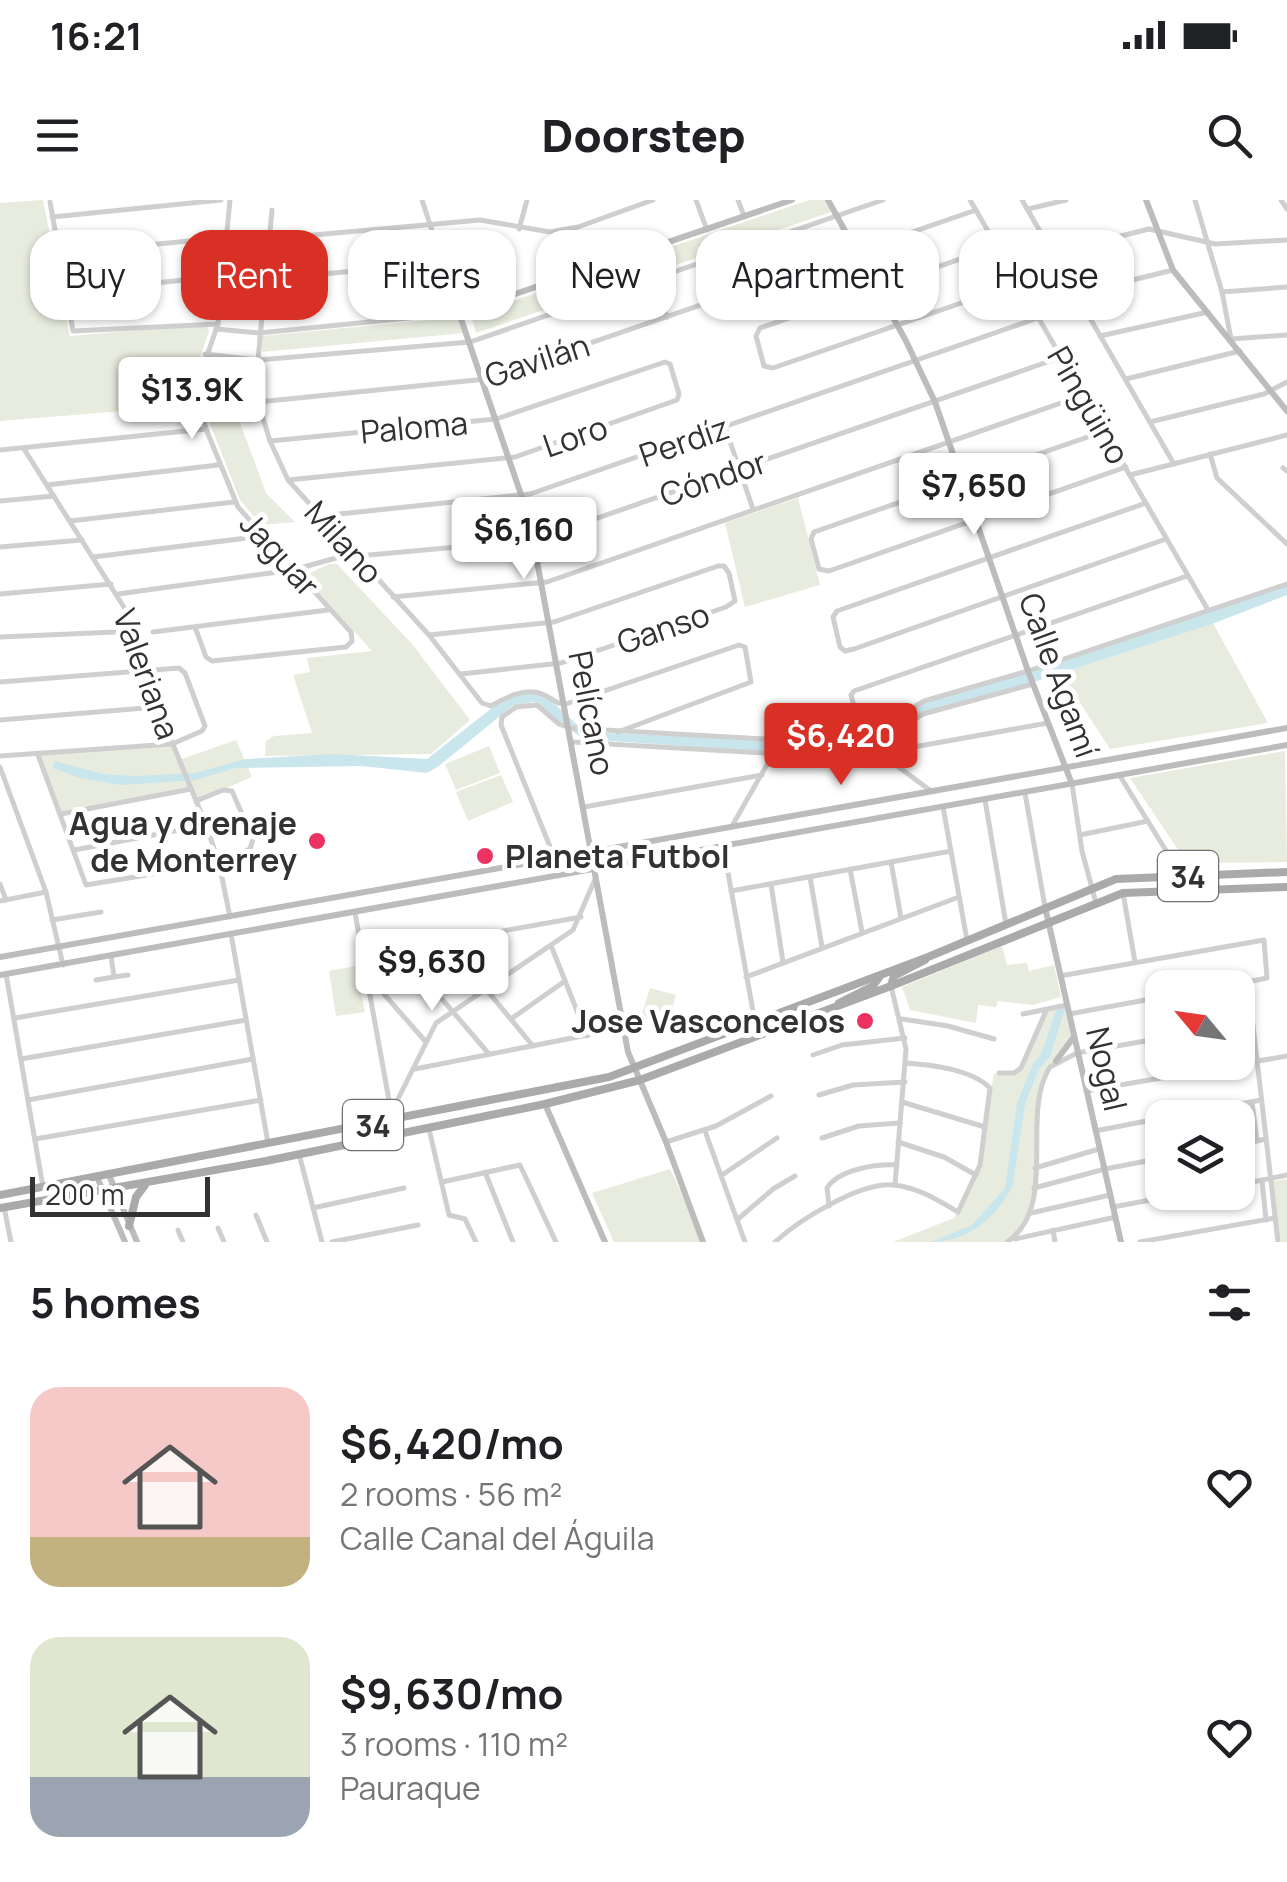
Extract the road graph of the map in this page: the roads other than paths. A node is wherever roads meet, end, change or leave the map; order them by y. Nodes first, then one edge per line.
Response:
1 (222, 200) edge
2 (230, 200) edge
3 (422, 200) edge
4 (527, 200) edge
5 (651, 200) edge
6 (696, 200) edge
7 (738, 200) edge
8 (792, 200) edge
9 (828, 200) edge
10 (883, 200) edge
11 (970, 200) edge
12 (1022, 200) edge
13 (1066, 200) edge
14 (1146, 200) edge
15 (1195, 200) edge
16 (1281, 200) edge
17 (50, 202) edge
18 (781, 202) edge
19 (1287, 208) edge
20 (1028, 209) junction
21 (272, 210) dead end
22 (976, 210) junction
23 (837, 216) junction
24 (52, 217) junction
25 (744, 217) junction
26 (432, 222) junction
27 (520, 228) junction
28 (1154, 229) junction
29 (54, 230) edge
30 (228, 230) edge
31 (270, 230) edge
32 (435, 230) edge
33 (707, 230) joint
34 (845, 230) edge
35 (919, 230) edge
36 (988, 230) edge
37 (1040, 230) edge
38 (1134, 231) edge
39 (328, 232) edge
40 (696, 234) edge
41 (1287, 240) edge
42 (1208, 244) junction
43 (1173, 270) junction
44 (676, 272) edge
45 (1134, 280) edge
46 (1287, 287) edge
47 (1222, 292) junction
48 (516, 294) edge
49 (959, 302) edge
50 (1208, 312) junction
51 (70, 320) edge
52 (218, 320) edge
53 (261, 320) edge
54 (389, 320) edge
55 (462, 320) edge
56 (536, 320) edge
57 (658, 320) edge
58 (788, 320) edge
59 (894, 320) edge
60 (1032, 320) edge
61 (1039, 320) edge
62 (1091, 320) edge
63 (896, 324) junction
64 (217, 326) junction
65 (260, 333) junction
66 (1287, 335) edge
67 (1100, 336) junction
68 (1231, 339) junction
69 (470, 342) junction
70 (1240, 350) junction
71 (205, 354) junction
72 (1062, 357) junction
73 (258, 360) junction
74 (916, 361) junction
75 (1125, 379) junction
76 (482, 380) junction
77 (1287, 382) edge
78 (1271, 390) junction
79 (1084, 395) junction
80 (679, 398) joint
81 (258, 402) junction
82 (935, 402) junction
83 (1287, 411) edge
84 (496, 419) junction
85 (1150, 422) junction
86 (725, 427) junction
87 (206, 428) junction
88 (1105, 432) junction
89 (1287, 435) edge
90 (270, 441) junction
91 (950, 443) junction
92 (24, 449) junction
93 (0, 450) edge
94 (1210, 454) junction
95 (510, 458) junction
96 (1174, 464) junction
97 (219, 465) junction
98 (1126, 467) junction
99 (740, 469) junction
100 (1130, 475) junction
101 (288, 480) junction
102 (963, 481) junction
103 (47, 485) junction
104 (54, 496) junction
105 (522, 496) junction
106 (0, 501) edge
107 (234, 502) junction
108 (1146, 504) junction
109 (754, 510) junction
110 (320, 516) junction
111 (976, 519) junction
112 (70, 521) junction
113 (263, 536) junction
114 (1166, 539) junction
115 (82, 540) junction
116 (534, 540) junction
117 (1287, 544) edge
118 (0, 547) edge
119 (358, 556) junction
120 (93, 557) junction
121 (990, 558) junction
122 (293, 570) junction
123 (1188, 576) junction
124 (542, 583) junction
125 (111, 584) junction
126 (1287, 584) edge
127 (0, 594) edge
128 (118, 594) junction
129 (394, 597) junction
130 (1002, 597) junction
131 (330, 610) junction
132 (1208, 610) junction
133 (549, 623) junction
134 (195, 628) junction
135 (139, 630) junction
136 (153, 632) dead end
137 (1016, 635) junction
138 (429, 636) junction
139 (0, 637) edge
140 (557, 664) junction
141 (144, 670) junction
142 (460, 674) junction
143 (1030, 678) junction
144 (0, 682) edge
145 (566, 704) junction
146 (158, 707) junction
147 (0, 720) edge
148 (1048, 724) junction
149 (570, 728) junction
150 (1284, 729) edge
151 (618, 732) junction
152 (863, 739) junction
153 (572, 742) junction
154 (172, 744) junction
155 (1287, 745) edge
156 (872, 747) junction
157 (773, 754) junction
158 (880, 754) junction
159 (38, 755) junction
160 (0, 756) edge
161 (0, 766) edge
162 (1065, 766) junction
163 (762, 775) junction
164 (1120, 776) junction
165 (1072, 784) junction
166 (190, 789) junction
167 (931, 790) junction
168 (1025, 793) junction
169 (985, 800) junction
170 (196, 801) junction
171 (584, 807) junction
172 (943, 807) junction
173 (60, 814) junction
174 (1148, 821) junction
175 (206, 825) junction
176 (732, 826) junction
177 (1080, 834) junction
178 (722, 844) junction
179 (74, 850) junction
180 (592, 850) junction
181 (951, 851) junction
182 (555, 858) junction
183 (219, 862) junction
184 (890, 862) junction
185 (850, 870) junction
186 (596, 871) junction
187 (1287, 872) edge
188 (810, 876) junction
189 (1182, 876) junction
190 (0, 884) edge
191 (771, 884) junction
192 (1287, 884) edge
193 (1092, 888) junction
194 (731, 891) junction
195 (46, 892) junction
196 (1122, 893) junction
197 (959, 897) junction
198 (3, 901) edge
199 (1096, 903) junction
200 (1045, 907) junction
201 (101, 912) dead end
202 (356, 912) junction
203 (230, 917) junction
204 (581, 917) junction
205 (900, 918) junction
206 (52, 920) junction
207 (1048, 922) junction
208 (1006, 924) junction
209 (862, 932) junction
210 (230, 934) junction
211 (967, 940) junction
212 (446, 942) junction
213 (58, 946) junction
214 (822, 947) junction
215 (552, 948) junction
216 (400, 950) junction
217 (0, 956) edge
218 (111, 956) junction
219 (364, 956) junction
220 (928, 956) junction
221 (784, 962) junction
222 (1135, 962) junction
223 (63, 964) junction
224 (3, 974) edge
225 (881, 974) junction
226 (128, 975) dead end
227 (367, 975) junction
228 (1060, 976) junction
229 (114, 977) junction
230 (746, 977) junction
231 (96, 980) dead end
232 (239, 980) junction
233 (1255, 980) edge
234 (565, 981) junction
235 (891, 986) junction
236 (486, 990) junction
237 (1145, 999) edge
238 (836, 1006) junction
239 (1068, 1010) junction
240 (453, 1011) junction
241 (1046, 1011) junction
242 (1023, 1014) dead end
243 (14, 1018) junction
244 (511, 1019) junction
245 (902, 1019) junction
246 (246, 1020) junction
247 (754, 1022) junction
248 (623, 1028) junction
249 (587, 1036) junction
250 (1074, 1037) junction
251 (905, 1038) junction
252 (994, 1039) dead end
253 (1145, 1041) edge
254 (426, 1042) junction
255 (533, 1046) junction
256 (1077, 1053) junction
257 (490, 1055) junction
258 (812, 1055) dead end
259 (1287, 1056) edge
260 (21, 1059) junction
261 (253, 1059) junction
262 (1056, 1061) junction
263 (1255, 1062) edge
264 (906, 1063) junction
265 (1255, 1067) edge
266 (414, 1069) junction
267 (634, 1069) junction
268 (999, 1073) dead end
269 (640, 1080) junction
270 (1150, 1080) edge
271 (591, 1081) junction
272 (905, 1082) junction
273 (1086, 1091) junction
274 (820, 1095) dead end
275 (770, 1096) dead end
276 (28, 1100) junction
277 (261, 1100) junction
278 (1261, 1100) junction
279 (1255, 1101) edge
280 (902, 1102) junction
281 (545, 1104) junction
282 (392, 1117) junction
283 (1145, 1121) edge
284 (900, 1123) junction
285 (1255, 1125) edge
286 (428, 1127) junction
287 (986, 1127) junction
288 (705, 1130) junction
289 (1096, 1130) junction
290 (777, 1138) dead end
291 (822, 1138) dead end
292 (35, 1139) junction
293 (1266, 1139) junction
294 (1257, 1141) joint
295 (666, 1142) junction
296 (898, 1142) junction
297 (268, 1145) junction
298 (1100, 1149) junction
299 (299, 1154) junction
300 (1145, 1161) edge
301 (897, 1165) junction
302 (1035, 1168) junction
303 (1105, 1169) junction
304 (485, 1172) junction
305 (109, 1175) junction
306 (722, 1175) junction
307 (976, 1175) junction
308 (795, 1176) dead end
309 (1287, 1176) edge
310 (97, 1177) junction
311 (1271, 1178) junction
312 (1262, 1180) junction
313 (1255, 1181) edge
314 (147, 1182) junction
315 (442, 1182) junction
316 (895, 1185) junction
317 (43, 1187) junction
318 (404, 1188) dead end
319 (1034, 1188) junction
320 (113, 1189) junction
321 (100, 1190) junction
322 (0, 1194) edge
323 (1110, 1195) junction
324 (1145, 1201) edge
325 (828, 1206) junction
326 (1114, 1207) junction
327 (2, 1208) edge
328 (313, 1208) junction
329 (1030, 1213) junction
330 (256, 1216) dead end
331 (1116, 1217) junction
332 (1275, 1218) junction
333 (738, 1220) junction
334 (1266, 1220) junction
335 (418, 1225) dead end
336 (124, 1228) junction
337 (218, 1228) dead end
338 (178, 1230) dead end
339 (1053, 1230) junction
340 (1009, 1241) edge
341 (10, 1242) edge
342 (112, 1242) edge
343 (125, 1242) edge
344 (136, 1242) edge
345 (183, 1242) edge
346 (224, 1242) edge
347 (268, 1242) edge
348 (322, 1242) edge
349 (332, 1242) edge
350 (476, 1242) edge
351 (513, 1242) edge
352 (556, 1242) edge
353 (605, 1242) edge
354 (703, 1242) edge
355 (746, 1242) edge
356 (775, 1242) edge
357 (1055, 1242) edge
358 (1121, 1242) edge
359 (1140, 1242) edge
360 (1278, 1242) edge

1 - 24 street
2 - 30 street, Jaguar
3 - 26 street, Pelícano
4 - 27 street
5 - 27 street
6 - 33 street
7 - 25 street
8 - 18 street
9 - 23 street, Calle Agamí
10 - 23 street
11 - 22 street, Pingüino
12 - 20 street
13 - 20 street
14 - 28 street
15 - 42 street
16 - 19 street
17 - 24 street
18 - 25 street
20 - 37 street
21 - 31 street, Milano
22 - 35 street, Gavilán
22 - 36 street, Pingüino
23 - 34 street, Calle Agamí
23 - 44 street
24 - 29 street
25 - 33 street
26 - 27 street
26 - 32 street, Pelícano
26 - 39 street
28 - 38 street
28 - 42 street
28 - 43 street
40 - 48 street
41 - 42 street
42 - 47 street
43 - 45 street
43 - 50 street
46 - 47 street
47 - 68 street
49 - 63 street
50 - 67 street
50 - 68 street
51 - 64 street
52 - 64 street, Jaguar
53 - 65 street, Milano
54 - 65 street
55 - 69 street, Pelícano
56 - 69 street
57 - 76 street, Gavilán
58 - 63 street
59 - 63 street, Calle Agamí
60 - 74 street, Perdíz
61 - 72 street, Pingüino
62 - 67 street
63 - 74 street, Calle Agamí
64 - 65 street
64 - 71 street, Jaguar
65 - 73 street, Milano
66 - 68 street
67 - 75 street
68 - 70 street
69 - 73 street
69 - 76 street, Pelícano
70 - 75 street
70 - 78 street
71 - 73 street
71 - 87 street, Jaguar
72 - 79 street, Pingüino
72 - 82 street, Cóndor
73 - 81 street, Milano
74 - 82 street, Calle Agamí
74 - 86 street, Perdíz
75 - 85 street
76 - 81 street, Gavilán
76 - 84 street, Pelícano
77 - 78 street
78 - 83 street
78 - 85 street
79 - 88 street, Pingüino
79 - 91 street
80 - 84 street, Paloma
80 - 95 street, Loro
81 - 90 street, Milano
82 - 91 street, Calle Agamí
82 - 99 street, Cóndor
84 - 90 street, Paloma
84 - 95 street, Pelícano
85 - 96 street
86 - 99 street
86 - 105 street, Perdíz
87 - 92 street
87 - 97 street, Jaguar
88 - 98 street, Pingüino
88 - 102 street
89 - 94 street
90 - 101 street, Milano
91 - 102 street, Calle Agamí
91 - 109 street
92 - 93 street
92 - 103 street, Valeriana
94 - 96 street
94 - 117 street
95 - 101 street, Loro
95 - 105 street, Pelícano
96 - 100 street
97 - 103 street
97 - 107 street, Jaguar
98 - 100 street, Pingüino
98 - 111 street
99 - 109 street
99 - 116 street, Cóndor
100 - 108 street, Pingüino
101 - 110 street, Milano
102 - 111 street, Calle Agamí
102 - 111 street
103 - 104 street, Valeriana
104 - 106 street
104 - 112 street, Valeriana
105 - 110 street, Perdíz
105 - 116 street, Pelícano
107 - 112 street
107 - 113 street, Jaguar
108 - 114 street, Pingüino
108 - 121 street
109 - 124 street
110 - 119 street, Milano
111 - 121 street, Calle Agamí
112 - 115 street, Valeriana
113 - 120 street
113 - 122 street, Jaguar
114 - 123 street, Pingüino
114 - 130 street
115 - 118 street
115 - 120 street, Valeriana
116 - 119 street, Cóndor
116 - 124 street, Pelícano
119 - 122 street, Cóndor
119 - 129 street, Milano
120 - 125 street, Valeriana
121 - 130 street, Calle Agamí
121 - 130 street
122 - 128 street, Cóndor
122 - 131 street, Jaguar
123 - 132 street, Pingüino
123 - 137 street
124 - 129 street
124 - 133 street, Pelícano
125 - 127 street
125 - 128 street, Valeriana
126 - 132 street
128 - 135 street, Valeriana
129 - 138 street, Milano
130 - 137 street, Calle Agamí
131 - 134 street
131 - 134 street, Jaguar
132 - 143 street
133 - 138 street
133 - 140 street, Pelícano
133 - 140 street, Ganso
134 - 136 street
135 - 139 street
135 - 141 street, Valeriana
137 - 143 street, Calle Agamí
137 - 152 street
138 - 142 street, Milano
140 - 142 street, Ganso
140 - 145 street, Pelícano
141 - 144 street
141 - 146 street, Valeriana
141 - 154 street
142 - 145 street, Milano
143 - 148 street, Calle Agamí
143 - 152 street
143 - 156 street
145 - 149 street, Pelícano
145 - 151 street
146 - 147 street
146 - 154 street, Valeriana
148 - 158 street
148 - 162 street, Calle Agamí
149 - 151 street
149 - 153 street, Pelícano
149 - 182 street
150 - 155 street
150 - 162 street
151 - 152 street
153 - 157 street
153 - 171 street, Pelícano
154 - 159 street
154 - 166 street, Valeriana
155 - 164 street
156 - 157 street
156 - 158 street
157 - 163 street
158 - 167 street
159 - 160 street
159 - 173 street
161 - 195 street
162 - 165 street, Calle Agamí
162 - 167 street
163 - 171 street
163 - 176 street
164 - 165 street
164 - 174 street
165 - 168 street
165 - 177 street, Calle Agamí
166 - 170 street, Valeriana
166 - 173 street
167 - 176 street
168 - 169 street
168 - 200 street
169 - 172 street
169 - 208 street
170 - 175 street, Valeriana
170 - 183 street
171 - 180 street, Pelícano
172 - 178 street
172 - 181 street
173 - 179 street
174 - 177 street
174 - 189 street
175 - 179 street
175 - 183 street, Valeriana
176 - 180 street
177 - 193 street, Calle Agamí
178 - 186 street
178 - 194 street
179 - 183 street
180 - 182 street
180 - 186 street, Pelícano
181 - 184 street
181 - 197 street
182 - 203 street
183 - 203 street, Valeriana
184 - 185 street
184 - 205 street
185 - 188 street
185 - 209 street
186 - 202 street
186 - 204 street
186 - 248 street, Pelícano
187 - 189 main road, 34
188 - 191 street
188 - 214 street
189 - 193 main road, 34
190 - 198 street
191 - 194 street
191 - 221 street
192 - 196 main road, 34
193 - 199 street, Calle Agamí
193 - 200 main road, 34
194 - 230 street
195 - 198 street
195 - 206 street
196 - 199 main road, 34
196 - 222 street
197 - 205 street
197 - 211 street
199 - 207 main road, 34
200 - 207 street, Nogal
200 - 208 main road, 34
201 - 206 street
202 - 210 street
202 - 219 street
203 - 213 street
204 - 212 street
204 - 215 street
205 - 209 street
206 - 213 street
207 - 228 street, Nogal
207 - 235 main road, 34
208 - 211 main road, 34
209 - 214 street
210 - 218 street
210 - 232 street
211 - 220 main road, 34
212 - 216 street
212 - 236 street
213 - 217 street
213 - 223 street
214 - 221 street
215 - 234 street
215 - 236 street
216 - 219 street
216 - 240 street
218 - 223 street
218 - 229 street
219 - 227 street
220 - 225 main road, 34
220 - 235 main road
221 - 230 street
222 - 228 street
222 - 233 street
223 - 224 street
224 - 243 street
225 - 238 main road
225 - 247 main road, 34
226 - 229 street
227 - 254 street
227 - 282 street
228 - 239 street, Nogal
229 - 231 street
230 - 247 street
232 - 243 street
232 - 246 street
234 - 244 street
234 - 249 street
235 - 238 main road, 34
235 - 245 street
236 - 240 street
236 - 244 street
237 - 239 street
238 - 269 main road, 34
239 - 241 street
239 - 250 street, Nogal
240 - 254 street
240 - 257 street
241 - 242 street
241 - 268 street
243 - 260 street
244 - 255 street
245 - 251 street
245 - 252 street
246 - 260 street
246 - 261 street
247 - 267 main road, 34
248 - 249 street
248 - 267 street, Pelícano
249 - 255 street
250 - 256 street, Nogal
250 - 262 street
251 - 258 street
251 - 264 street
253 - 256 street
254 - 266 street
255 - 257 street
256 - 262 street
256 - 273 street, Nogal
257 - 266 street
259 - 263 street
260 - 276 street
261 - 276 street
261 - 277 street
262 - 302 street
264 - 272 street
264 - 287 street
265 - 278 street
266 - 282 street
267 - 269 street, Pelícano
267 - 271 main road, 34
269 - 281 main road, 34
269 - 295 street, Pelícano
270 - 273 street
271 - 281 main road
271 - 282 main road, 34
272 - 274 street
272 - 280 street
273 - 289 street, Nogal
275 - 288 street
276 - 292 street
277 - 292 street
277 - 297 street
278 - 279 street
278 - 293 street
280 - 284 street
280 - 287 street
281 - 286 main road, 34
281 - 353 street
282 - 297 main road, 34
283 - 289 street
284 - 291 street
284 - 296 street
285 - 294 street
286 - 299 main road, 34
286 - 315 street
287 - 307 street
288 - 295 street
288 - 306 street
289 - 298 street, Nogal
290 - 306 street
292 - 317 street
293 - 294 street
293 - 311 street
295 - 354 street, Pelícano
296 - 301 street
296 - 307 street
297 - 305 main road, 34
298 - 302 street
298 - 303 street, Nogal
299 - 314 main road, 34
299 - 328 street
300 - 303 street
301 - 316 street
301 - 325 street
302 - 319 street
303 - 319 street
303 - 323 street, Nogal
304 - 315 street
304 - 351 street
304 - 352 street
305 - 310 main road, 34
305 - 320 street
306 - 333 street
307 - 316 street
308 - 333 street
309 - 311 street
310 - 317 main road, 34
310 - 321 street
311 - 312 street
311 - 332 street
312 - 313 street
312 - 334 street
314 - 320 main road, 34
314 - 336 main road
315 - 350 street
316 - 325 street
317 - 322 main road, 34
318 - 328 street
319 - 329 street
320 - 321 main road, 34
320 - 336 street
321 - 327 main road, 34
321 - 336 street
323 - 326 street, Nogal
323 - 329 street
324 - 326 street
325 - 356 street
326 - 331 street, Nogal
327 - 341 street
328 - 348 street
329 - 340 street
330 - 347 street
331 - 339 street
331 - 358 street, Nogal
332 - 334 street
332 - 360 street
333 - 355 street
334 - 359 street
335 - 349 street
336 - 342 street
336 - 343 street
336 - 344 street
337 - 346 street
338 - 345 street
339 - 340 street
339 - 357 street

